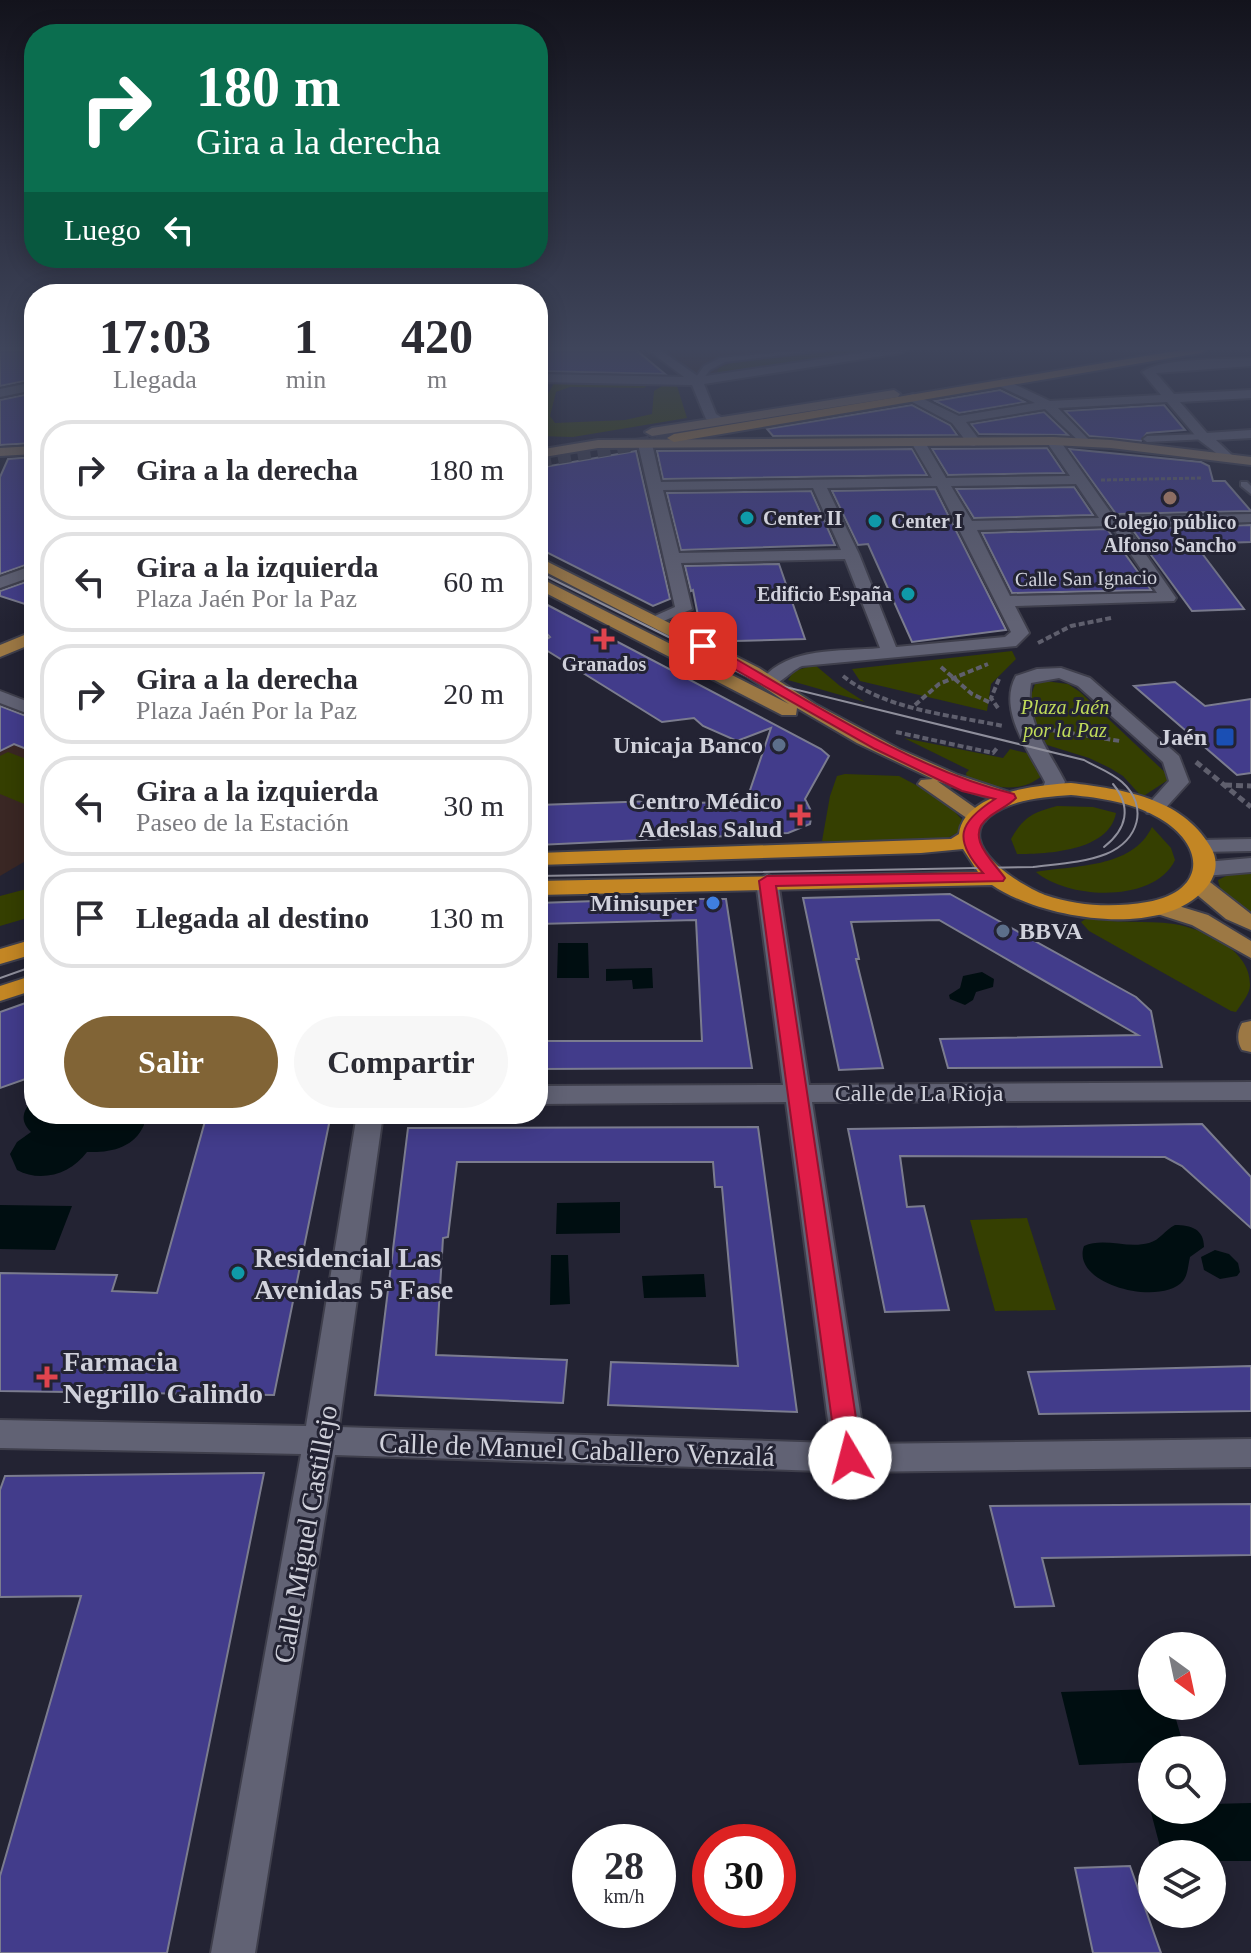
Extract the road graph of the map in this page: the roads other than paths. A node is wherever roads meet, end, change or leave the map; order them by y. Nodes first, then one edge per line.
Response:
1 (613, 441) edge
2 (664, 441) edge
3 (1042, 441) edge
4 (1053, 441) edge
5 (1057, 441) edge
6 (1209, 441) edge
7 (918, 442) junction
8 (974, 442) joint
9 (1084, 442) joint
10 (548, 443) edge
11 (756, 443) joint
12 (598, 444) junction
13 (645, 444) junction
14 (24, 451) edge
15 (0, 452) edge
16 (548, 452) edge
17 (1228, 458) junction
18 (548, 461) edge
19 (1251, 461) edge
20 (1080, 480) junction
21 (942, 482) junction
22 (818, 484) junction
23 (655, 486) junction
24 (1251, 518) edge
25 (1114, 524) junction
26 (967, 526) junction
27 (851, 554) junction
28 (673, 558) junction
29 (548, 567) edge
30 (24, 569) edge
31 (0, 570) edge
32 (24, 572) edge
33 (0, 583) edge
34 (548, 588) edge
35 (1004, 601) junction
36 (654, 620) junction
37 (24, 641) edge
38 (0, 652) edge
39 (890, 653) junction
40 (24, 657) edge
41 (0, 668) edge
42 (770, 681) junction
43 (0, 697) edge
44 (24, 706) edge
45 (1052, 790) junction
46 (1008, 798) junction
47 (1154, 809) junction
48 (974, 827) junction
49 (1251, 845) edge
50 (1200, 846) junction
51 (548, 859) edge
52 (1251, 865) edge
53 (1202, 876) junction
54 (997, 878) junction
55 (767, 881) junction
56 (548, 888) edge
57 (1159, 907) junction
58 (1251, 923) edge
59 (24, 949) edge
60 (1251, 951) edge
61 (0, 957) edge
62 (24, 986) edge
63 (0, 994) edge
64 (1251, 1029) edge
65 (1251, 1044) edge
66 (1251, 1091) edge
67 (798, 1094) junction
68 (548, 1095) edge
69 (368, 1124) edge
70 (0, 1434) edge
71 (320, 1441) junction
72 (1251, 1453) edge
73 (850, 1458) junction
74 (233, 1953) edge

1 - 12 street
2 - 13 street
3 - 8 street
4 - 20 street
5 - 9 street
6 - 17 street
7 - 8 street
7 - 11 street
7 - 21 street
9 - 17 street
10 - 12 street
11 - 13 street
12 - 13 street
12 - 16 street
13 - 18 street
13 - 23 street
14 - 15 street
17 - 19 street
20 - 21 street
20 - 25 street
21 - 22 street
21 - 26 street
22 - 23 street
22 - 27 street
23 - 28 street
24 - 25 street
25 - 26 street
25 - 35 street, Calle San Ignacio
26 - 35 street
27 - 28 street
27 - 39 street
28 - 36 street
29 - 36 main road
30 - 31 street
32 - 33 street
34 - 48 main road
35 - 39 street
36 - 42 main road
37 - 38 main road
39 - 42 street
40 - 41 main road
42 - 46 main road
43 - 44 street
45 - 46 highway
45 - 47 highway
45 - 47 street
46 - 48 highway
47 - 50 highway
48 - 51 highway
48 - 54 highway
49 - 50 street
50 - 53 highway
52 - 53 street
53 - 57 highway
53 - 58 main road
54 - 55 highway
54 - 57 highway
55 - 56 highway
55 - 67 street
57 - 60 main road
59 - 61 highway
62 - 63 highway
64 - 65 main road
66 - 67 street, Calle de La Rioja
67 - 68 street, Calle de La Rioja
67 - 73 street
69 - 71 street, Calle Miguel Castillejo
70 - 71 street, Calle de Manuel Caballero Venzalá
71 - 73 street, Calle de Manuel Caballero Venzalá
71 - 74 street, Calle Miguel Castillejo
72 - 73 street, Calle de Manuel Caballero Venzalá

